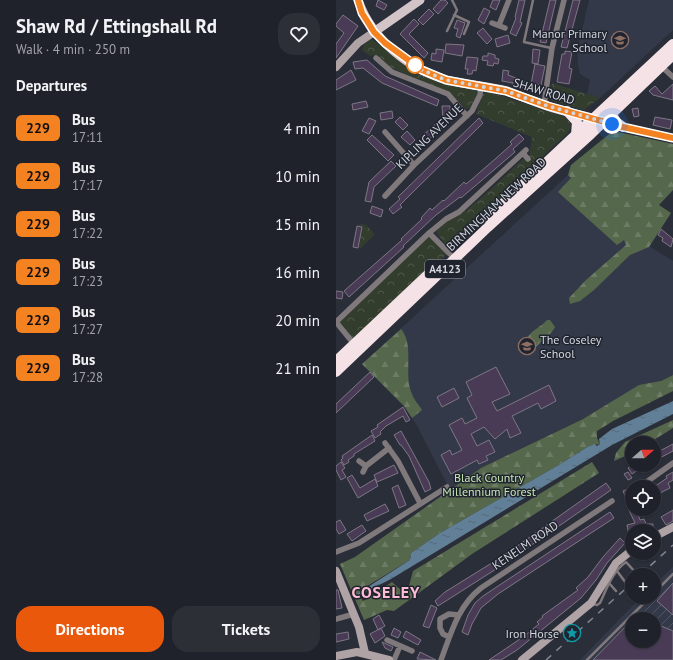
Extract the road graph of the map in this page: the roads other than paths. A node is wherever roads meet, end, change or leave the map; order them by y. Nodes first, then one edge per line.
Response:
1 (358, 0) edge
2 (420, 0) edge
3 (452, 0) edge
4 (509, 0) edge
5 (534, 0) edge
6 (564, 0) edge
7 (454, 15) junction
8 (492, 23) dead end
9 (499, 25) junction
10 (505, 28) dead end
11 (447, 31) dead end
12 (374, 32) junction
13 (464, 34) dead end
14 (673, 44) edge
15 (552, 48) junction
16 (673, 55) edge
17 (376, 58) dead end
18 (661, 66) junction
19 (336, 67) edge
20 (673, 76) edge
21 (481, 86) junction
22 (544, 105) junction
23 (567, 111) junction
24 (612, 114) junction
25 (467, 116) junction
26 (594, 118) junction
27 (604, 121) junction
28 (623, 127) junction
29 (385, 132) dead end
30 (576, 135) junction
31 (673, 138) edge
32 (528, 159) dead end
33 (414, 165) junction
34 (385, 196) dead end
35 (429, 233) junction
36 (450, 254) junction
37 (336, 322) edge
38 (357, 347) junction
39 (336, 361) edge
40 (336, 372) edge
41 (359, 461) dead end
42 (673, 463) edge
43 (366, 466) junction
44 (362, 472) dead end
45 (648, 480) edge
46 (447, 487) dead end
47 (612, 501) dead end
48 (420, 503) junction
49 (673, 527) edge
50 (661, 533) edge
51 (336, 552) edge
52 (625, 556) edge
53 (631, 568) edge
54 (336, 571) edge
55 (616, 571) junction
56 (673, 574) edge
57 (625, 581) edge
58 (609, 583) junction
59 (661, 586) edge
60 (616, 592) dead end
61 (591, 603) junction
62 (643, 604) edge
63 (354, 614) junction
64 (458, 615) junction
65 (336, 619) edge
66 (449, 637) junction
67 (387, 640) dead end
68 (400, 646) junction
69 (412, 651) dead end
70 (365, 653) junction
71 (336, 656) edge
72 (390, 660) edge
73 (394, 660) edge
74 (441, 660) edge
75 (522, 660) edge
76 (587, 660) edge

1 - 12 main road, SHAW ROAD
2 - 12 main road
3 - 7 lane
4 - 9 street
5 - 15 lane
6 - 15 street
7 - 11 lane
7 - 13 lane
8 - 9 street
9 - 10 street
12 - 19 street
12 - 21 main road, SHAW ROAD
14 - 26 highway, BIRMINGHAM NEW ROAD / A4123
15 - 22 street
16 - 18 highway, BIRMINGHAM NEW ROAD / A4123
17 - 25 street
18 - 20 street
18 - 24 highway, BIRMINGHAM NEW ROAD / A4123
21 - 22 main road, SHAW ROAD
21 - 25 street, KIPLING AVENUE
22 - 23 main road, SHAW ROAD
23 - 26 main road, SHAW ROAD
23 - 30 highway
24 - 27 highway, BIRMINGHAM NEW ROAD / A4123
24 - 28 highway
25 - 33 street, KIPLING AVENUE
26 - 27 main road, SHAW ROAD
26 - 30 highway, BIRMINGHAM NEW ROAD / A4123
27 - 28 street, SHAW ROAD
27 - 38 highway, BIRMINGHAM NEW ROAD / A4123
28 - 31 street, SHAW ROAD
29 - 33 street
30 - 36 highway, BIRMINGHAM NEW ROAD / A4123
32 - 35 street, BIRMINGHAM NEW ROAD
33 - 34 street, KIPLING AVENUE
35 - 36 street, BIRMINGHAM NEW ROAD
35 - 37 street, BIRMINGHAM NEW ROAD
36 - 38 highway, BIRMINGHAM NEW ROAD / A4123
37 - 38 street
38 - 39 highway, BIRMINGHAM NEW ROAD / A4123
38 - 40 highway, BIRMINGHAM NEW ROAD / A4123
41 - 43 street
42 - 45 street
43 - 44 street
43 - 48 street
46 - 48 street
47 - 64 street, KENELM ROAD
48 - 51 street
49 - 50 street
52 - 61 street
53 - 55 lane
54 - 63 street
55 - 57 lane
55 - 58 lane
56 - 59 lane
58 - 60 lane
58 - 61 lane
61 - 75 street
62 - 76 lane
63 - 65 street
63 - 70 street
64 - 66 street, KENELM ROAD
64 - 66 street
66 - 74 street, KENELM ROAD
67 - 68 street
68 - 69 street
68 - 73 street
70 - 71 street
70 - 72 street

